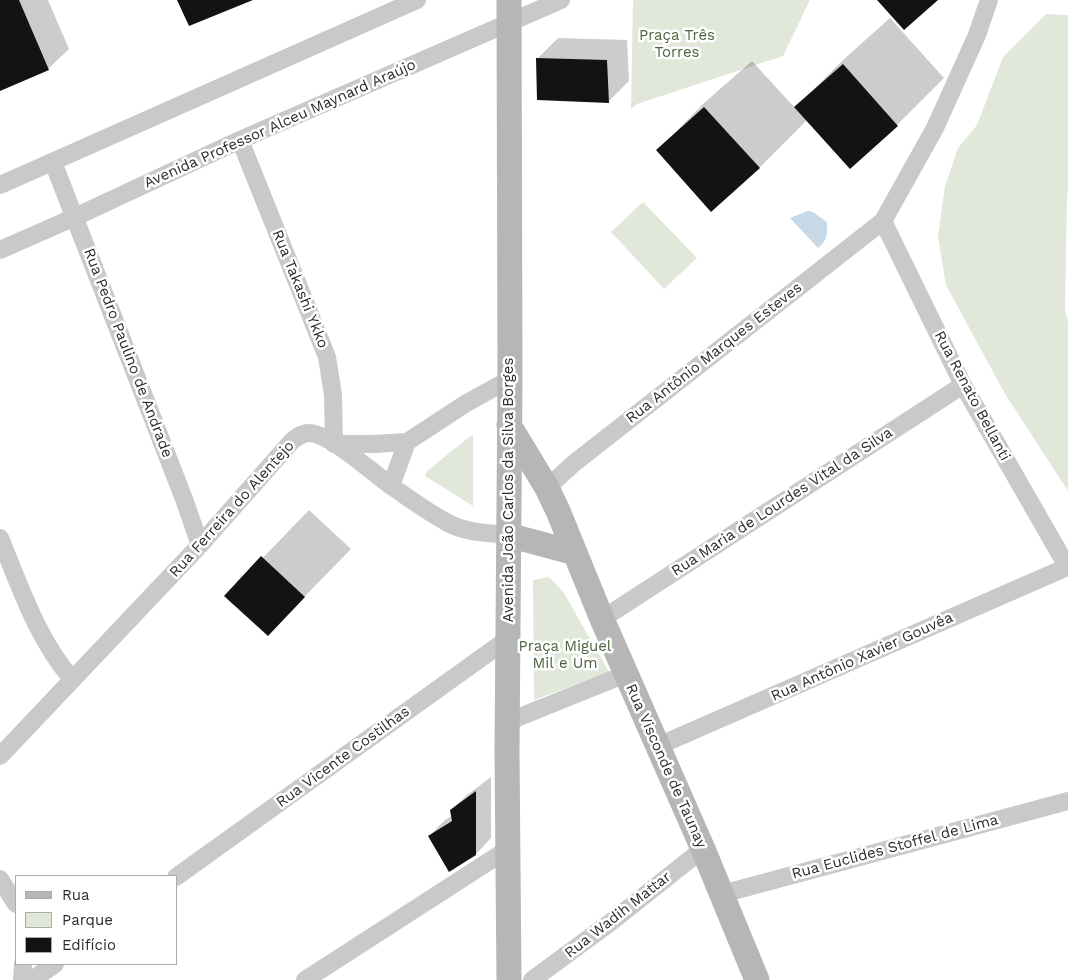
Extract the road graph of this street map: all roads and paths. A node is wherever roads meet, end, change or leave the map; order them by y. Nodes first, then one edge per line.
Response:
1 (417, 0) edge
2 (561, 0) edge
3 (989, 0) edge
4 (509, 12) edge
5 (240, 140) junction
6 (53, 162) junction
7 (0, 185) edge
8 (75, 217) junction
9 (883, 221) junction
10 (0, 250) edge
11 (510, 379) junction
12 (963, 385) junction
13 (509, 425) junction
14 (407, 442) junction
15 (334, 444) junction
16 (391, 486) junction
17 (548, 488) junction
18 (508, 535) junction
19 (0, 538) edge
20 (200, 545) junction
21 (576, 553) junction
22 (1068, 568) edge
23 (602, 619) junction
24 (509, 638) junction
25 (626, 674) junction
26 (72, 679) junction
27 (507, 722) junction
28 (658, 746) junction
29 (0, 756) edge
30 (1068, 801) edge
31 (508, 849) junction
32 (703, 849) junction
33 (178, 876) edge
34 (0, 879) edge
35 (722, 894) junction
36 (15, 902) edge
37 (23, 965) edge
38 (54, 965) edge
39 (22, 980) edge
40 (32, 980) edge
41 (305, 980) edge
42 (509, 980) edge
43 (532, 980) edge
44 (757, 980) edge

1 - 6 street
2 - 4 street, Avenida Professor Alceu Maynard Araújo
3 - 9 street
4 - 5 street, Avenida Professor Alceu Maynard Araújo
4 - 11 street, Avenida João Carlos da Silva Borges
5 - 8 street, Avenida Professor Alceu Maynard Araújo
5 - 15 street, Rua Takashi Ykko
6 - 7 street
6 - 8 street, Rua Pedro Paulino de Andrade
8 - 10 street, Avenida Professor Alceu Maynard Araújo
8 - 20 street, Rua Pedro Paulino de Andrade
9 - 12 street, Rua Renato Bellanti
9 - 17 street, Rua Antônio Marques Esteves
11 - 13 street, Avenida João Carlos da Silva Borges
11 - 14 street
12 - 22 street, Rua Renato Bellanti
12 - 23 street, Rua Maria de Lourdes Vital da Silva
13 - 17 street, Rua Visconde de Taunay
13 - 18 street, Avenida João Carlos da Silva Borges
14 - 15 street
14 - 16 street
15 - 16 street, Rua Ferreira do Alentejo
15 - 20 street, Rua Ferreira do Alentejo
16 - 18 street, Rua Ferreira do Alentejo
17 - 21 street, Rua Visconde de Taunay
18 - 21 street
18 - 24 street, Avenida João Carlos da Silva Borges
19 - 26 street
20 - 26 street, Rua Ferreira do Alentejo
21 - 23 street, Rua Visconde de Taunay
22 - 28 street, Rua Antônio Xavier Gouvêa
23 - 25 street, Rua Visconde de Taunay
24 - 27 street, Avenida João Carlos da Silva Borges
24 - 33 street, Rua Vicente Costilhas
25 - 27 street
25 - 28 street, Rua Visconde de Taunay
26 - 29 street, Rua Ferreira do Alentejo
27 - 31 street, Avenida João Carlos da Silva Borges
28 - 32 street, Rua Visconde de Taunay
30 - 35 street, Rua Euclides Stoffel de Lima
31 - 41 street
31 - 42 street, Avenida João Carlos da Silva Borges
32 - 35 street, Rua Visconde de Taunay
32 - 43 street, Rua Wadih Mattar
34 - 36 street
35 - 44 street, Rua Visconde de Taunay
37 - 39 street
38 - 40 street

